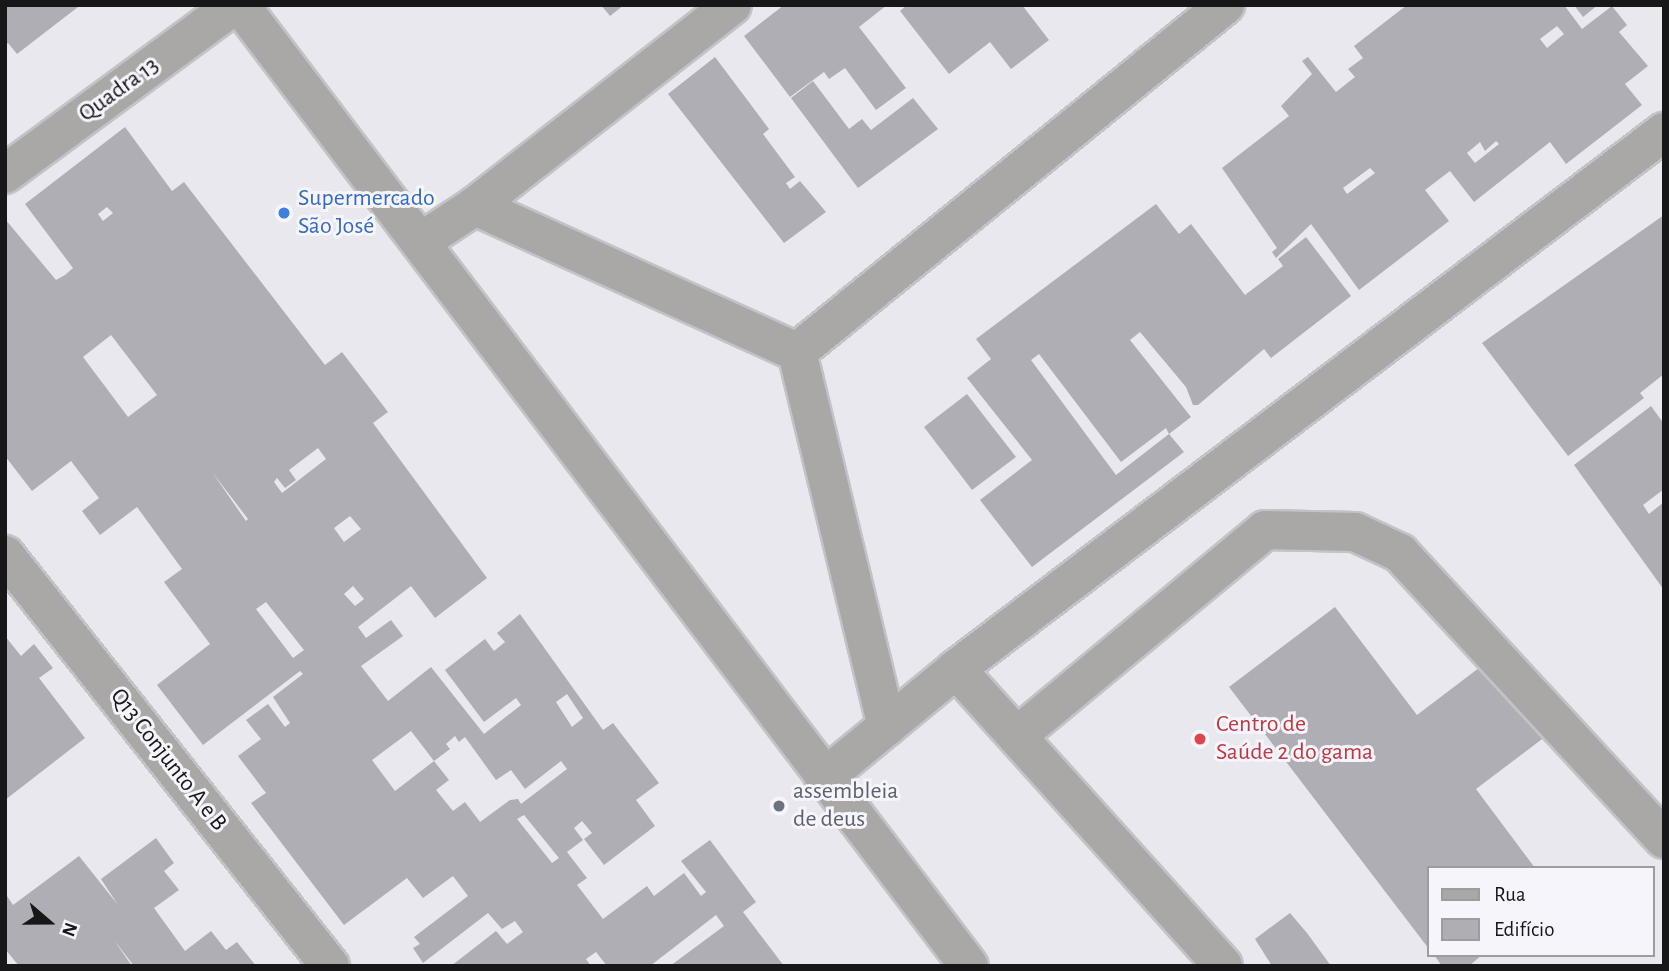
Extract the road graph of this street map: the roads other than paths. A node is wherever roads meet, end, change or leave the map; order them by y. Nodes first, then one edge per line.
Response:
1 (234, 5) edge
2 (240, 5) edge
3 (732, 5) edge
4 (1225, 5) edge
5 (1664, 132) edge
6 (5, 174) edge
7 (475, 206) junction
8 (422, 241) junction
9 (797, 352) junction
10 (5, 555) edge
11 (957, 669) junction
12 (887, 726) junction
13 (1017, 736) junction
14 (824, 778) junction
15 (1664, 839) edge
16 (330, 966) edge
17 (969, 966) edge
18 (1223, 966) edge

1 - 6 street, Quadra 13
2 - 8 street
3 - 7 street
4 - 9 street
5 - 11 street
7 - 8 street
7 - 9 street
8 - 14 street
9 - 12 street
10 - 16 street, Q13 Conjunto A e B
11 - 12 street
11 - 13 street
12 - 14 street
13 - 15 street
13 - 18 street
14 - 17 street

